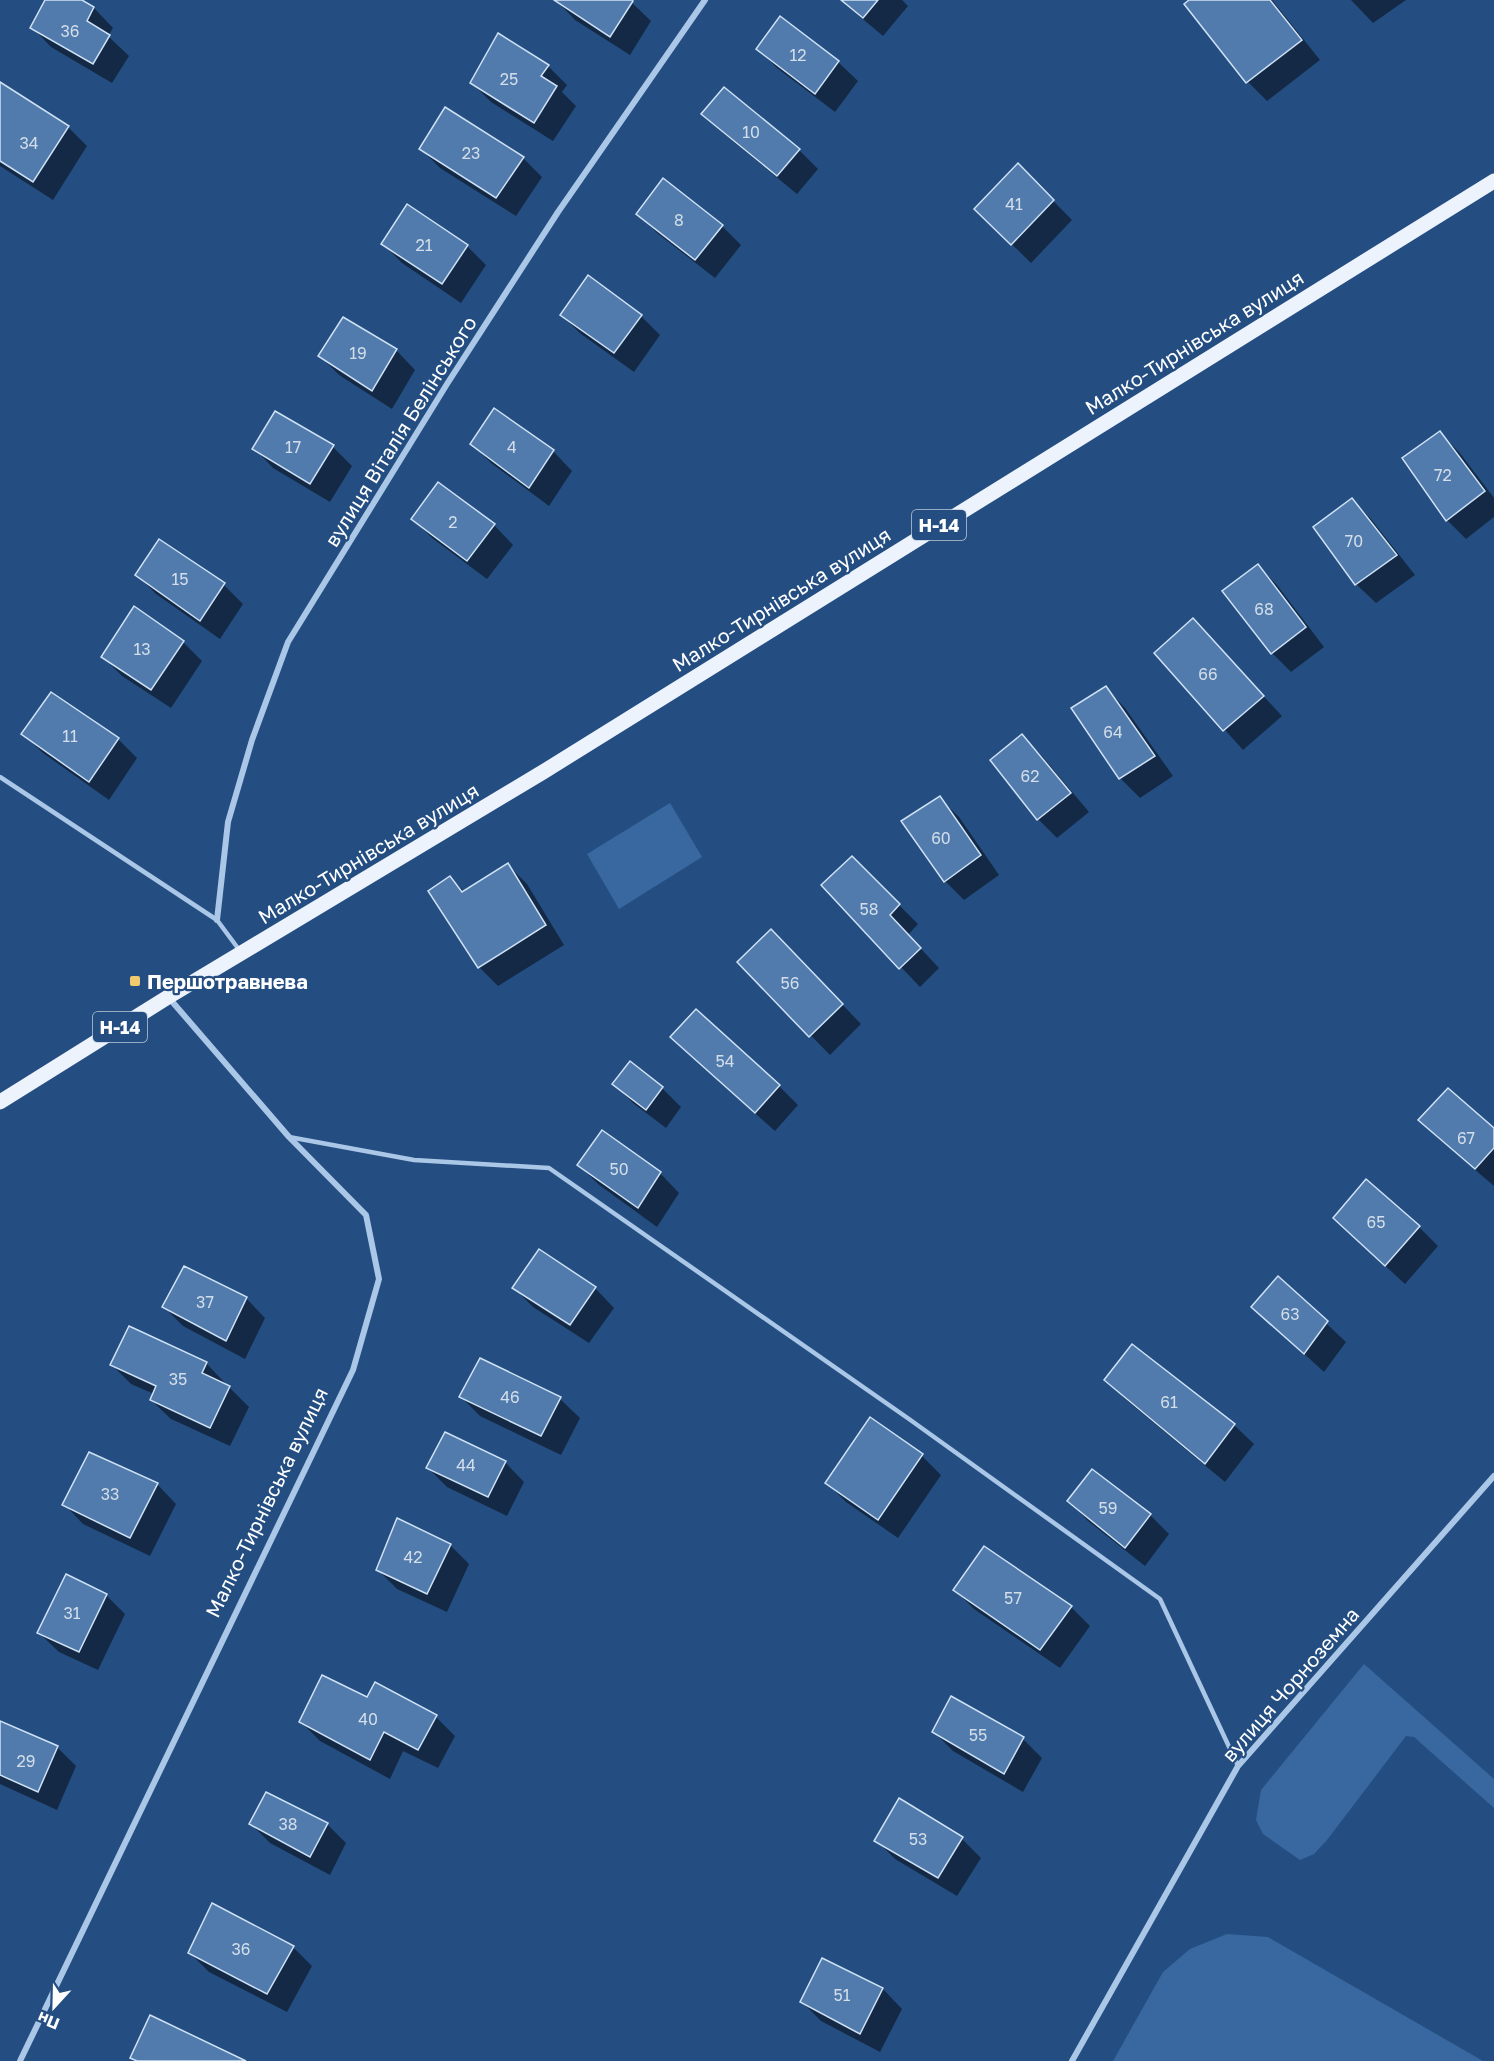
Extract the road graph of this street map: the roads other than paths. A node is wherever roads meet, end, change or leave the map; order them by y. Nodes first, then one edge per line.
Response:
1 (705, 0) edge
2 (1494, 181) edge
3 (0, 777) edge
4 (217, 920) junction
5 (242, 954) junction
6 (168, 997) junction
7 (0, 1102) edge
8 (289, 1137) junction
9 (1494, 1476) edge
10 (1238, 1766) junction
11 (20, 2061) edge
12 (1072, 2061) edge

1 - 4 street, вулиця Віталія Белінського
2 - 5 main road, Малко-Тирнівська вулиця / Н-14
3 - 4 lane
4 - 5 lane
5 - 6 main road, Н-14
6 - 7 main road, Н-14
6 - 8 street, Малко-Тирнівська вулиця
8 - 10 lane
8 - 11 street, Малко-Тирнівська вулиця
9 - 10 street, вулиця Чорноземна
10 - 12 street, вулиця Чорноземна

